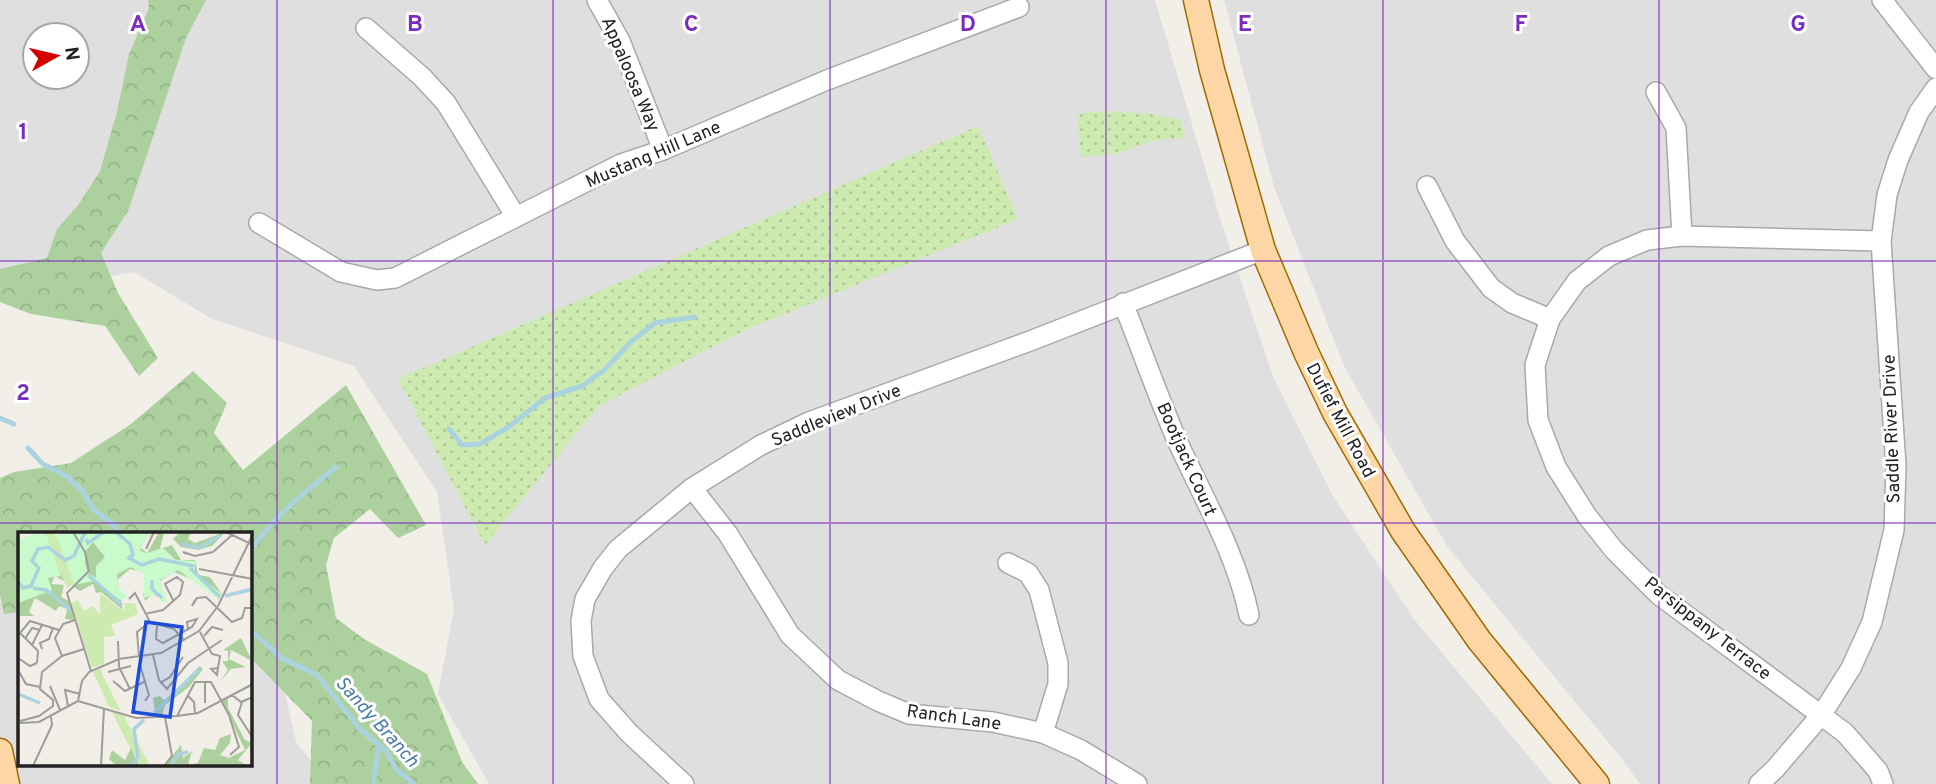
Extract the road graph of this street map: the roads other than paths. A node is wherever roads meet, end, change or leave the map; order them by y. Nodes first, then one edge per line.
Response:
1 (597, 0) edge
2 (1196, 0) edge
3 (1882, 0) edge
4 (1019, 7) dead end
5 (366, 28) dead end
6 (1936, 69) edge
7 (1936, 88) edge
8 (1656, 92) dead end
9 (663, 150) junction
10 (1427, 186) dead end
11 (516, 217) junction
12 (259, 223) dead end
13 (1682, 236) junction
14 (1881, 241) junction
15 (1263, 250) junction
16 (1123, 303) junction
17 (1550, 319) junction
18 (692, 488) junction
19 (1008, 563) dead end
20 (1249, 615) dead end
21 (1822, 714) junction
22 (1043, 733) junction
23 (0, 751) edge
24 (7, 784) edge
25 (684, 784) edge
26 (1137, 784) edge
27 (1597, 784) edge
28 (1759, 784) edge
29 (1883, 784) edge

1 - 9 street, Appaloosa Way
2 - 15 main road, Dufief Mill Road
3 - 6 street
4 - 9 street, Mustang Hill Lane
5 - 11 street
7 - 14 street, Saddle River Drive
8 - 13 street
9 - 11 street, Mustang Hill Lane
10 - 17 street
11 - 12 street, Mustang Hill Lane
13 - 14 street, Parsippany Terrace
13 - 17 street, Parsippany Terrace
14 - 21 street, Saddle River Drive
15 - 16 street, Saddleview Drive
15 - 27 main road, Dufief Mill Road
16 - 18 street, Saddleview Drive
16 - 20 street, Bootjack Court
17 - 21 street, Parsippany Terrace
18 - 22 street, Ranch Lane
18 - 25 street, Saddleview Drive
19 - 22 street
21 - 28 street, Saddle River Drive
21 - 29 street, Parsippany Terrace
22 - 26 street, Ranch Lane
23 - 24 main road

